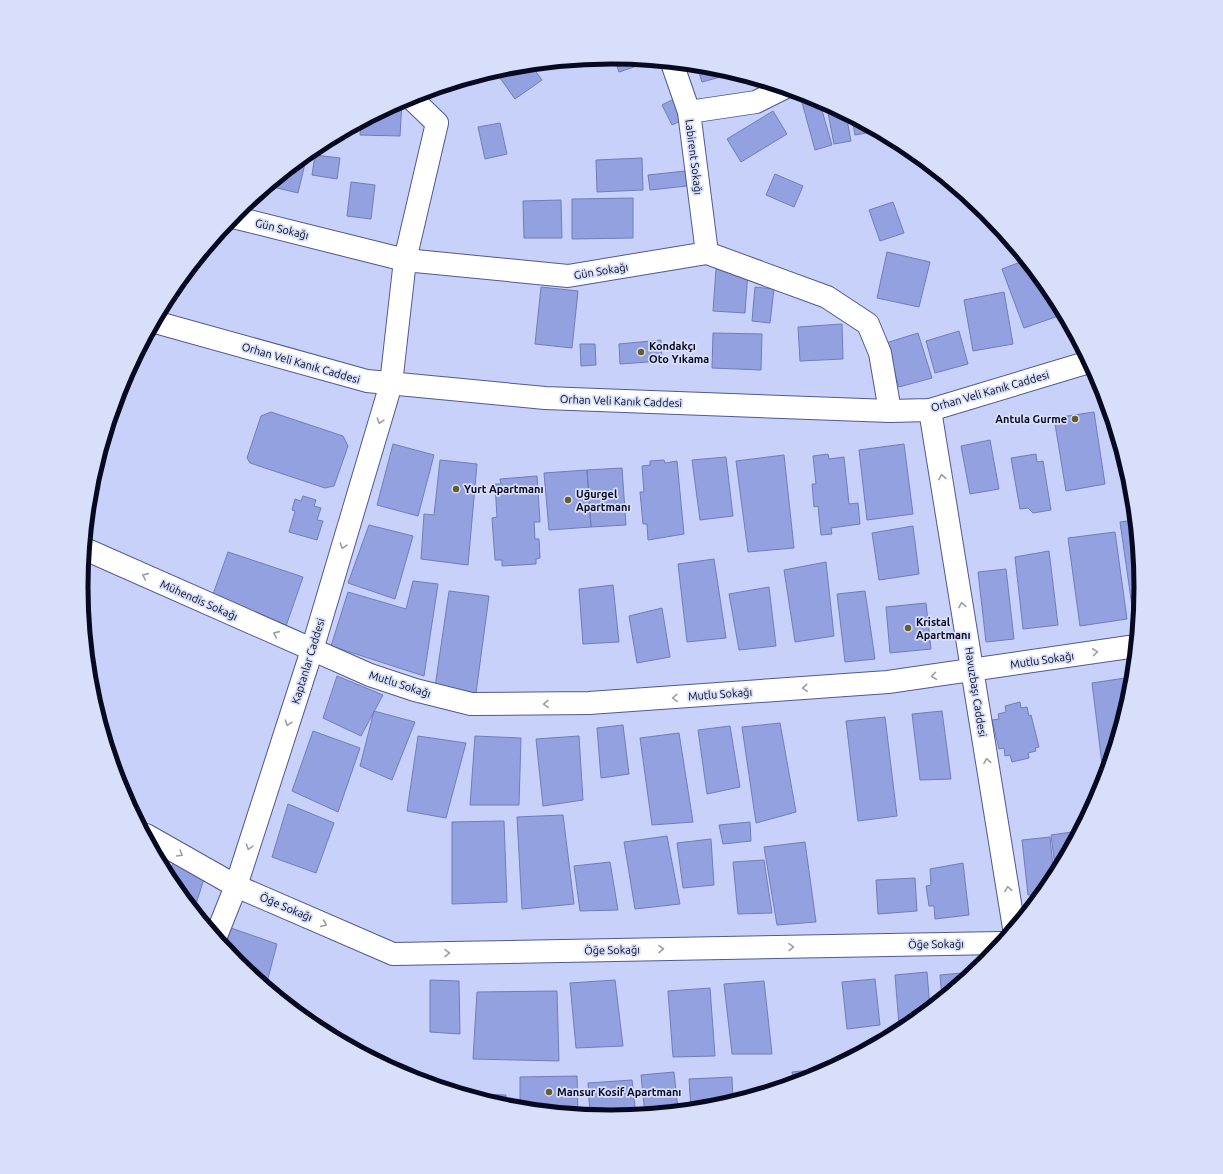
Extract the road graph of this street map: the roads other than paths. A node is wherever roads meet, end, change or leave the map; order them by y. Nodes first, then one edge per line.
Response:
1 (674, 67) edge
2 (778, 91) edge
3 (416, 102) edge
4 (689, 112) junction
5 (240, 219) edge
6 (707, 253) junction
7 (405, 260) junction
8 (160, 323) edge
9 (1084, 363) edge
10 (391, 384) junction
11 (930, 410) junction
12 (890, 411) junction
13 (90, 551) edge
14 (1131, 647) edge
15 (312, 650) junction
16 (973, 671) junction
17 (154, 840) edge
18 (236, 886) junction
19 (1013, 922) edge
20 (218, 932) edge
21 (994, 943) edge

1 - 4 street, Labirent Sokağı
2 - 4 street
3 - 7 street, Kaptanlar Caddesi
4 - 6 street, Labirent Sokağı
5 - 7 street, Gün Sokağı
6 - 7 street, Gün Sokağı
6 - 12 street, Gün Sokağı
7 - 10 street, Kaptanlar Caddesi
8 - 10 street, Orhan Veli Kanık Caddesi
9 - 11 street, Orhan Veli Kanık Caddesi
10 - 12 street, Orhan Veli Kanık Caddesi
10 -> 15 street, Kaptanlar Caddesi
11 - 12 street, Orhan Veli Kanık Caddesi
16 -> 11 street, Havuzbaşı Caddesi
15 -> 13 street, Mühendis Sokağı
16 -> 14 street, Mutlu Sokağı
16 -> 15 street, Mutlu Sokağı
15 -> 18 street, Kaptanlar Caddesi
19 -> 16 street, Havuzbaşı Caddesi
17 -> 18 street, Öḡe Sokağı
18 - 20 street, Kaptanlar Caddesi
18 -> 21 street, Öḡe Sokağı

